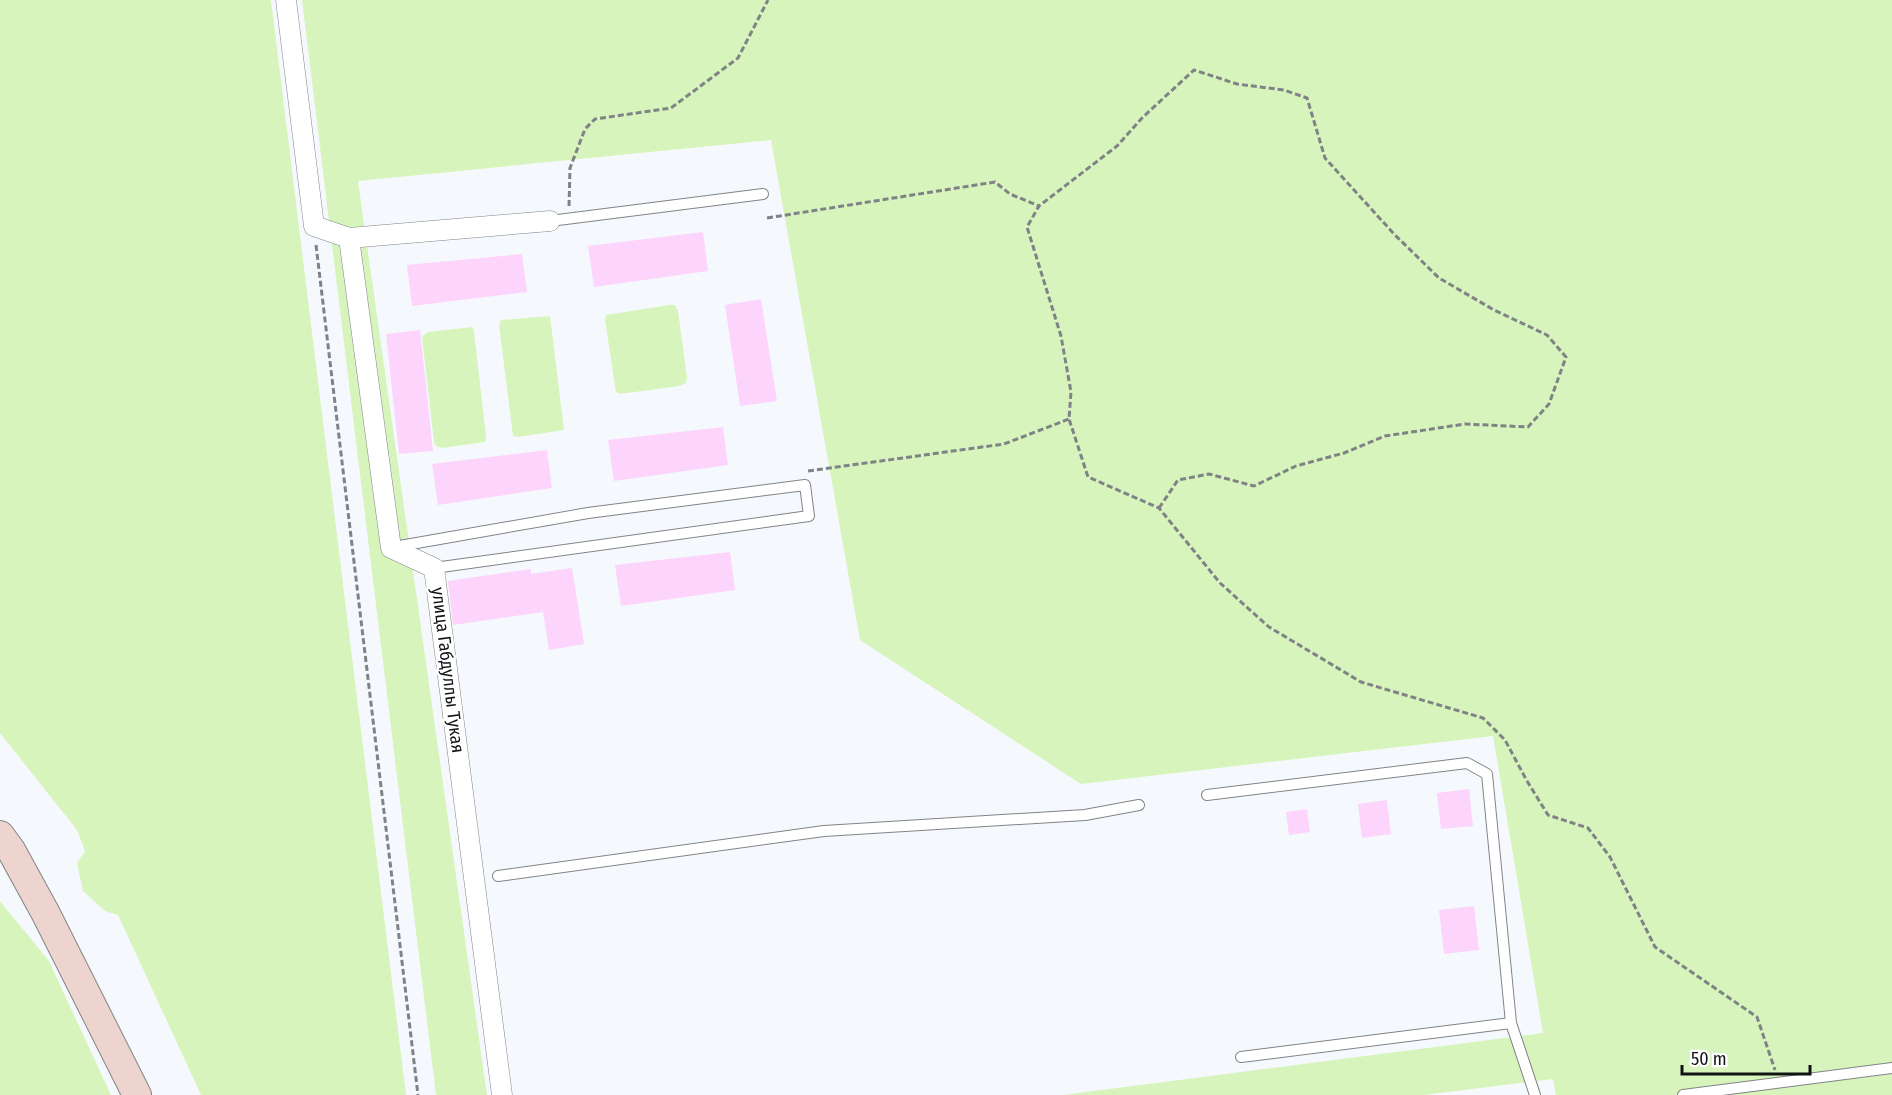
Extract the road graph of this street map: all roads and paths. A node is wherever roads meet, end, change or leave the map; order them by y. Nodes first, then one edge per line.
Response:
1 (286, 0) edge
2 (768, 0) edge
3 (763, 194) dead end
4 (1039, 206) junction
5 (767, 218) dead end
6 (559, 220) junction
7 (314, 226) junction
8 (349, 237) junction
9 (1069, 419) junction
10 (802, 472) dead end
11 (391, 548) junction
12 (434, 568) junction
13 (1207, 795) dead end
14 (1139, 805) dead end
15 (0, 835) edge
16 (498, 876) dead end
17 (1511, 1023) junction
18 (1241, 1057) dead end
19 (1892, 1068) edge
20 (137, 1095) edge
21 (418, 1095) edge
22 (502, 1095) edge
23 (1535, 1095) edge
24 (1683, 1095) edge

1 - 7 street
2 - 6 path
3 - 6 lane
4 - 5 path
4 - 9 path
4 - 9 path
6 - 8 street
7 - 8 street
7 - 21 path
8 - 11 street
9 - 10 path
11 - 12 street, улица Габдуллы Тукая
11 - 12 lane
12 - 22 street, улица Габдуллы Тукая
13 - 17 lane
14 - 16 lane
15 - 20 street
17 - 18 lane
17 - 23 lane
19 - 24 lane

